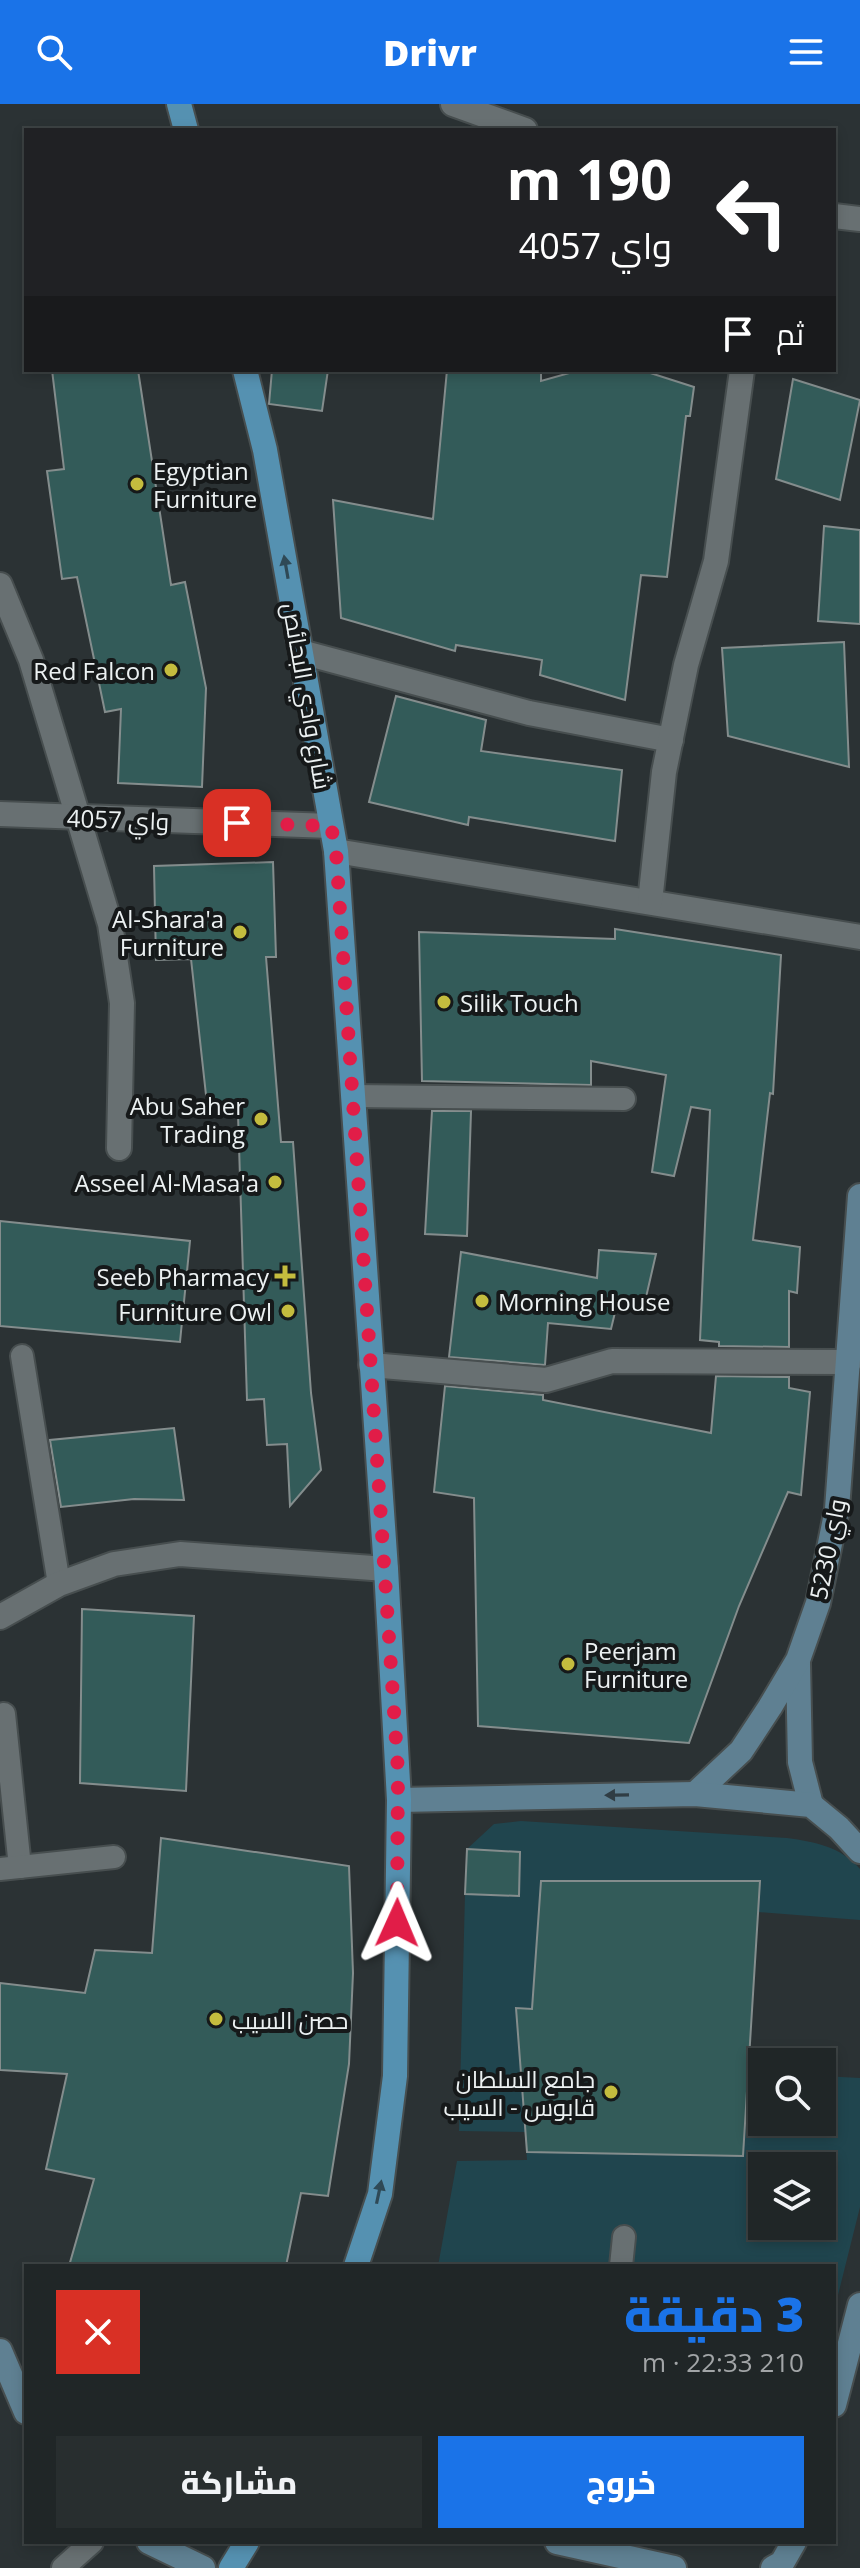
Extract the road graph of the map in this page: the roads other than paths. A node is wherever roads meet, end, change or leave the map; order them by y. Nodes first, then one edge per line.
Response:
1 (179, 104) edge
2 (453, 104) edge
3 (185, 128) edge
4 (519, 128) edge
5 (836, 216) edge
6 (860, 219) edge
7 (246, 372) edge
8 (742, 372) edge
9 (0, 585) edge
10 (301, 652) junction
11 (671, 740) junction
12 (0, 814) edge
13 (79, 817) junction
14 (331, 826) junction
15 (336, 851) junction
16 (650, 902) junction
17 (860, 937) edge
18 (353, 1096) junction
19 (624, 1099) dead end
20 (119, 1148) dead end
21 (860, 1196) edge
22 (22, 1356) dead end
23 (849, 1362) junction
24 (371, 1365) junction
25 (386, 1569) junction
26 (59, 1584) junction
27 (0, 1617) edge
28 (798, 1660) junction
29 (4, 1714) dead end
30 (695, 1794) junction
31 (399, 1800) junction
32 (811, 1805) junction
33 (860, 1851) edge
34 (114, 1857) dead end
35 (10, 1868) edge
36 (624, 2237) dead end
37 (357, 2264) edge
38 (621, 2264) edge
39 (860, 2305) edge
40 (0, 2351) edge
41 (836, 2397) edge
42 (24, 2407) edge
43 (90, 2544) edge
44 (153, 2544) edge
45 (246, 2544) edge
46 (573, 2544) edge
47 (793, 2544) edge
48 (632, 2564) edge
49 (63, 2568) edge
50 (203, 2568) edge
51 (231, 2568) edge
52 (674, 2568) edge
53 (773, 2568) edge

1 - 3 main road
2 - 4 street
5 - 6 street
10 -> 7 main road, شارع وادي البحائص
8 - 11 street
9 - 13 street
10 - 11 street
10 - 14 main road, شارع وادي البحائص
11 - 16 street
12 - 13 street, واي 4057
13 - 14 street, واي 4057
13 - 20 street
14 - 15 main road, شارع وادي البحائص
15 - 16 street
15 - 18 main road, شارع وادي البحائص
16 - 17 street
18 - 19 lane
18 - 24 main road, شارع وادي البحائص
21 - 23 street, واي 5230
22 - 26 lane
23 - 24 street
23 - 28 street, واي 5230
24 - 25 main road, شارع وادي البحائص
25 - 26 street
25 - 31 main road, شارع وادي البحائص
26 - 27 street
28 - 30 street, واي 5230
28 - 32 street, واي 5230
29 - 35 lane
30 -> 31 street
30 - 32 street
37 -> 31 main road, شارع وادي البحائص
32 - 33 street
34 - 35 lane
36 - 38 lane
39 - 41 street
40 - 42 street
43 - 49 lane
44 - 50 street
45 - 51 main road
46 - 48 street
47 - 53 street
48 - 52 street

